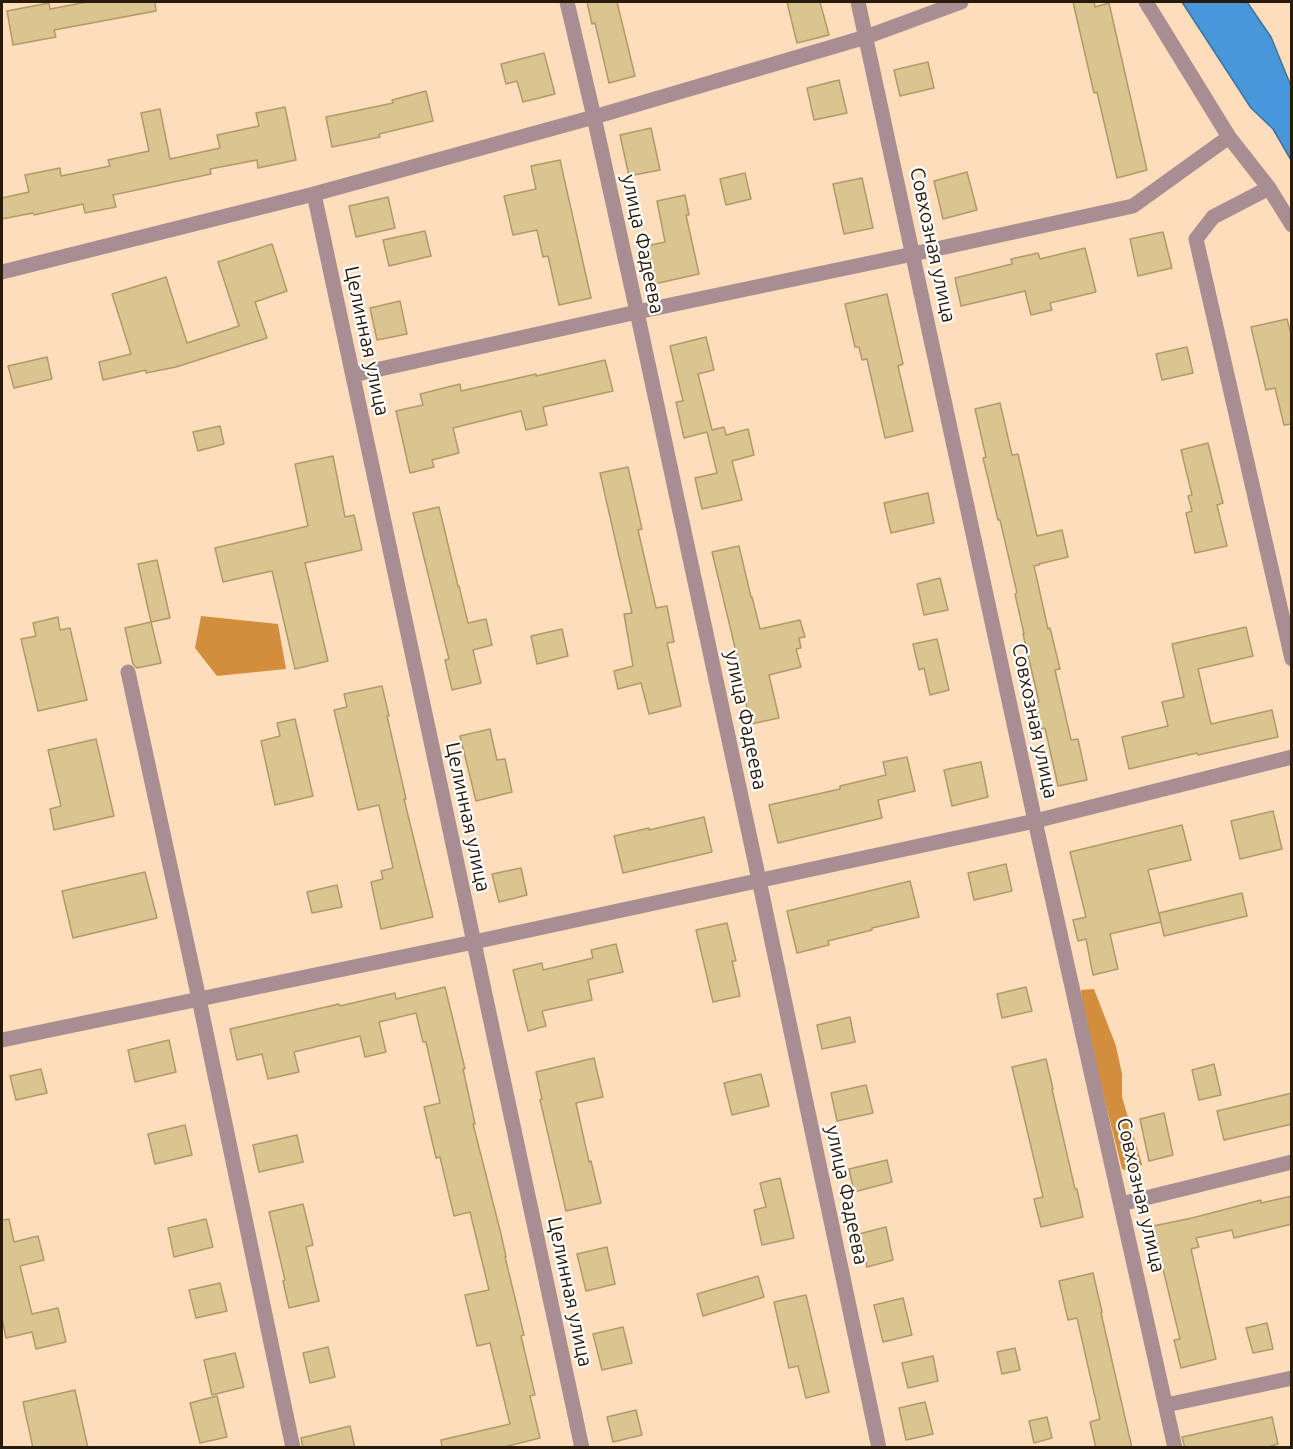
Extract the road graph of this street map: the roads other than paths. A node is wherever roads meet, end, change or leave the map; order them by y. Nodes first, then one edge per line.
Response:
1 (567, 2) edge
2 (858, 2) edge
3 (961, 2) edge
4 (1146, 2) edge
5 (866, 37) junction
6 (594, 117) junction
7 (1229, 137) junction
8 (1269, 189) junction
9 (314, 195) junction
10 (1292, 225) edge
11 (913, 254) junction
12 (2, 272) edge
13 (637, 312) junction
14 (353, 375) junction
15 (1292, 659) edge
16 (128, 672) dead end
17 (1292, 757) edge
18 (1035, 822) junction
19 (759, 880) junction
20 (474, 942) junction
21 (199, 999) junction
22 (2, 1040) edge
23 (1292, 1162) edge
24 (1121, 1204) junction
25 (1292, 1377) edge
26 (1166, 1405) junction
27 (293, 1448) edge
28 (582, 1448) edge
29 (879, 1448) edge
30 (1175, 1448) edge

1 - 6 street, улица Фадеева
2 - 5 street, Совхозная улица
3 - 5 street
4 - 7 street
5 - 6 street
5 - 11 street, Совхозная улица
6 - 9 street
6 - 13 street, улица Фадеева
7 - 8 street
7 - 11 street
8 - 10 street
8 - 15 street
9 - 12 street
9 - 14 street, Целинная улица
11 - 13 street
11 - 18 street, Совхозная улица
13 - 14 street
13 - 19 street, улица Фадеева
14 - 20 street, Целинная улица
16 - 21 street
17 - 18 street
18 - 19 street
18 - 24 street, Совхозная улица
19 - 20 street
19 - 29 street, улица Фадеева
20 - 21 street
20 - 28 street, Целинная улица
21 - 22 street
21 - 27 street
23 - 24 street
24 - 26 street, Совхозная улица
25 - 26 street
26 - 30 street, Совхозная улица

